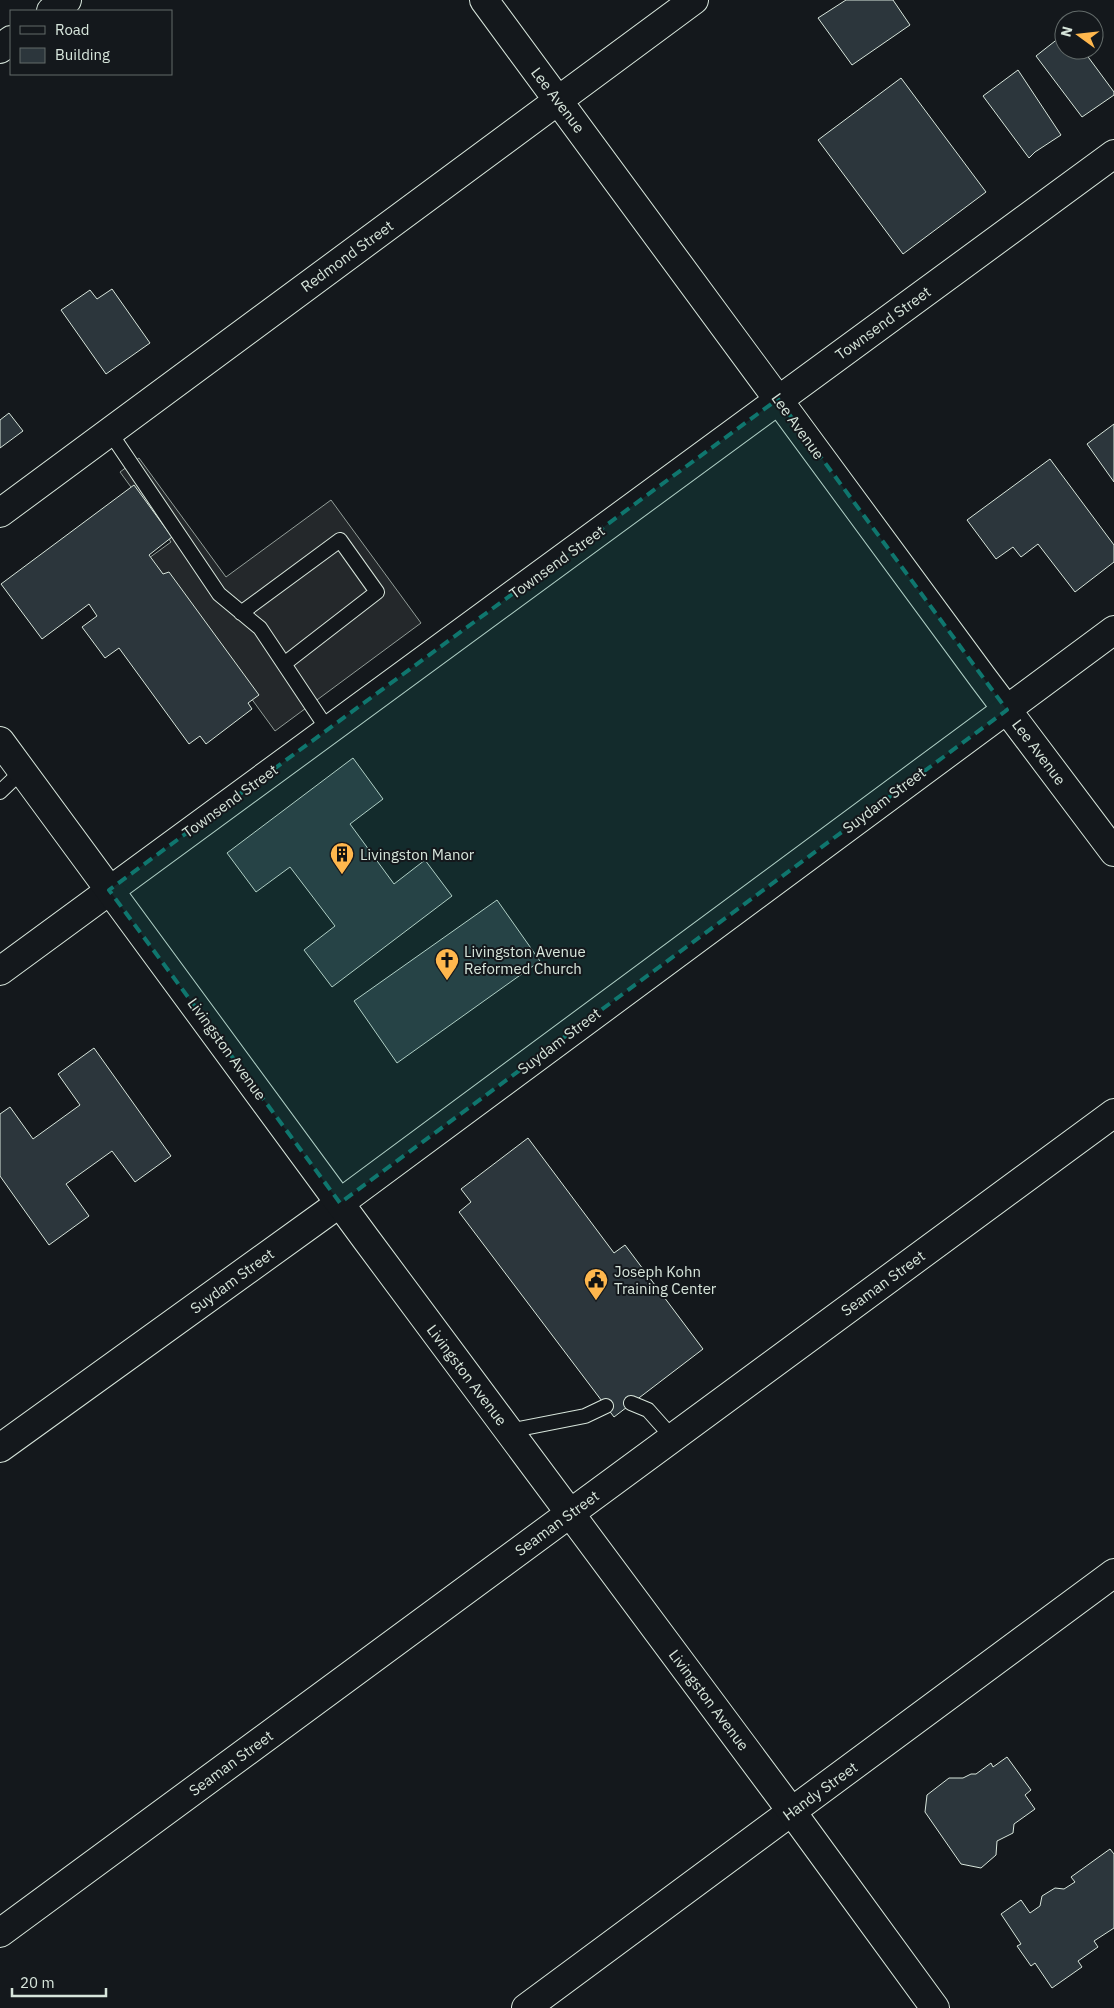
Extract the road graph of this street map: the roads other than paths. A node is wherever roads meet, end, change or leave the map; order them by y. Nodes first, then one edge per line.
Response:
1 (66, 0) edge
2 (484, 0) edge
3 (694, 0) edge
4 (52, 10) edge
5 (10, 41) edge
6 (0, 49) edge
7 (558, 100) junction
8 (1114, 154) edge
9 (778, 400) junction
10 (109, 431) junction
11 (0, 513) edge
12 (241, 613) junction
13 (1114, 630) edge
14 (284, 664) junction
15 (1007, 710) junction
16 (328, 730) junction
17 (0, 741) edge
18 (22, 770) junction
19 (0, 792) edge
20 (1114, 852) edge
21 (109, 890) junction
22 (0, 971) edge
23 (1114, 1113) edge
24 (340, 1203) junction
25 (631, 1404) dead end
26 (606, 1406) dead end
27 (509, 1431) junction
28 (672, 1437) junction
29 (0, 1448) edge
30 (570, 1512) junction
31 (1114, 1573) edge
32 (792, 1812) junction
33 (0, 1933) edge
34 (526, 2008) edge
35 (935, 2008) edge

1 - 4 street
2 - 7 street, Lee Avenue
3 - 7 street, Redmond Street
5 - 6 street
7 - 9 street, Lee Avenue
7 - 10 street, Redmond Street
8 - 9 street, Townsend Street
9 - 15 street, Lee Avenue
9 - 16 street, Townsend Street
10 - 11 street, Redmond Street
10 - 12 lane
12 - 14 lane
12 - 14 lane
13 - 15 street, Suydam Street
14 - 16 lane
15 - 20 street, Lee Avenue
15 - 24 street, Suydam Street
16 - 21 street, Townsend Street
17 - 18 street, Livingston Avenue
18 - 19 lane
18 - 21 street, Livingston Avenue
21 - 22 street, Townsend Street
21 - 24 street, Livingston Avenue
23 - 28 street, Seaman Street
24 - 27 street, Livingston Avenue
24 - 29 street, Suydam Street
25 - 28 lane
26 - 27 lane
27 - 30 street, Livingston Avenue
28 - 30 street, Seaman Street
30 - 32 street, Livingston Avenue
30 - 33 street, Seaman Street
31 - 32 street, Handy Street
32 - 34 street, Handy Street
32 - 35 street, Livingston Avenue

